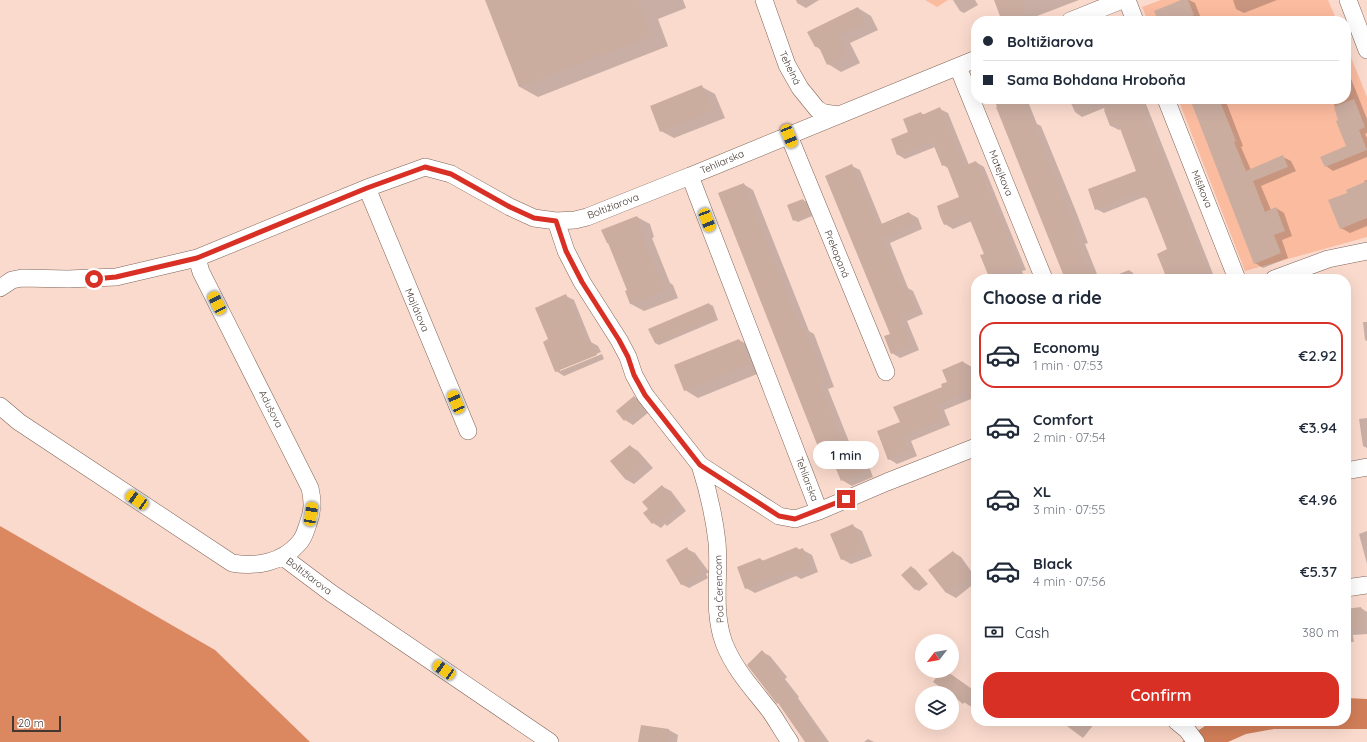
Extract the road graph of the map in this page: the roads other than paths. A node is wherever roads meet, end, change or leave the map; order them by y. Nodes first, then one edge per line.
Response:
1 (764, 0) edge
2 (1122, 0) edge
3 (1127, 0) edge
4 (1348, 0) edge
5 (1082, 16) edge
6 (1133, 16) edge
7 (1367, 50) edge
8 (971, 61) edge
9 (958, 67) junction
10 (971, 99) edge
11 (973, 104) edge
12 (1168, 104) edge
13 (839, 115) junction
14 (789, 136) junction
15 (690, 176) junction
16 (367, 188) junction
17 (556, 221) junction
18 (1367, 251) edge
19 (197, 258) junction
20 (1042, 274) edge
21 (1235, 274) edge
22 (1288, 274) edge
23 (0, 288) edge
24 (886, 372) dead end
25 (0, 406) edge
26 (468, 431) dead end
27 (971, 449) edge
28 (700, 465) junction
29 (1367, 467) edge
30 (1351, 469) edge
31 (819, 511) junction
32 (283, 557) junction
33 (1367, 584) edge
34 (1351, 587) edge
35 (550, 742) edge
36 (790, 742) edge

1 - 13 street, Tehelná
2 - 5 street
3 - 6 street
4 - 7 street
8 - 9 street, Tehliarska
9 - 10 street, Matejkova
9 - 13 street, Tehliarska
11 - 20 street, Matejkova
12 - 21 street, Mišíkova
13 - 14 street, Tehliarska
14 - 15 street, Tehliarska
14 - 24 street, Prekopaná
15 - 17 street, Boltižiarova
15 - 31 street, Tehliarska
16 - 17 street, Boltižiarova
16 - 19 street
16 - 26 street, Majlátova
17 - 28 street, Pod Čerencom
18 - 22 street
19 - 23 street
19 - 32 street, Adušova
25 - 32 street, Boltižiarova
27 - 31 street, Pod Čerencom
28 - 31 street, Pod Čerencom
28 - 36 street, Pod Čerencom
29 - 30 street
32 - 35 street, Boltižiarova
33 - 34 street

